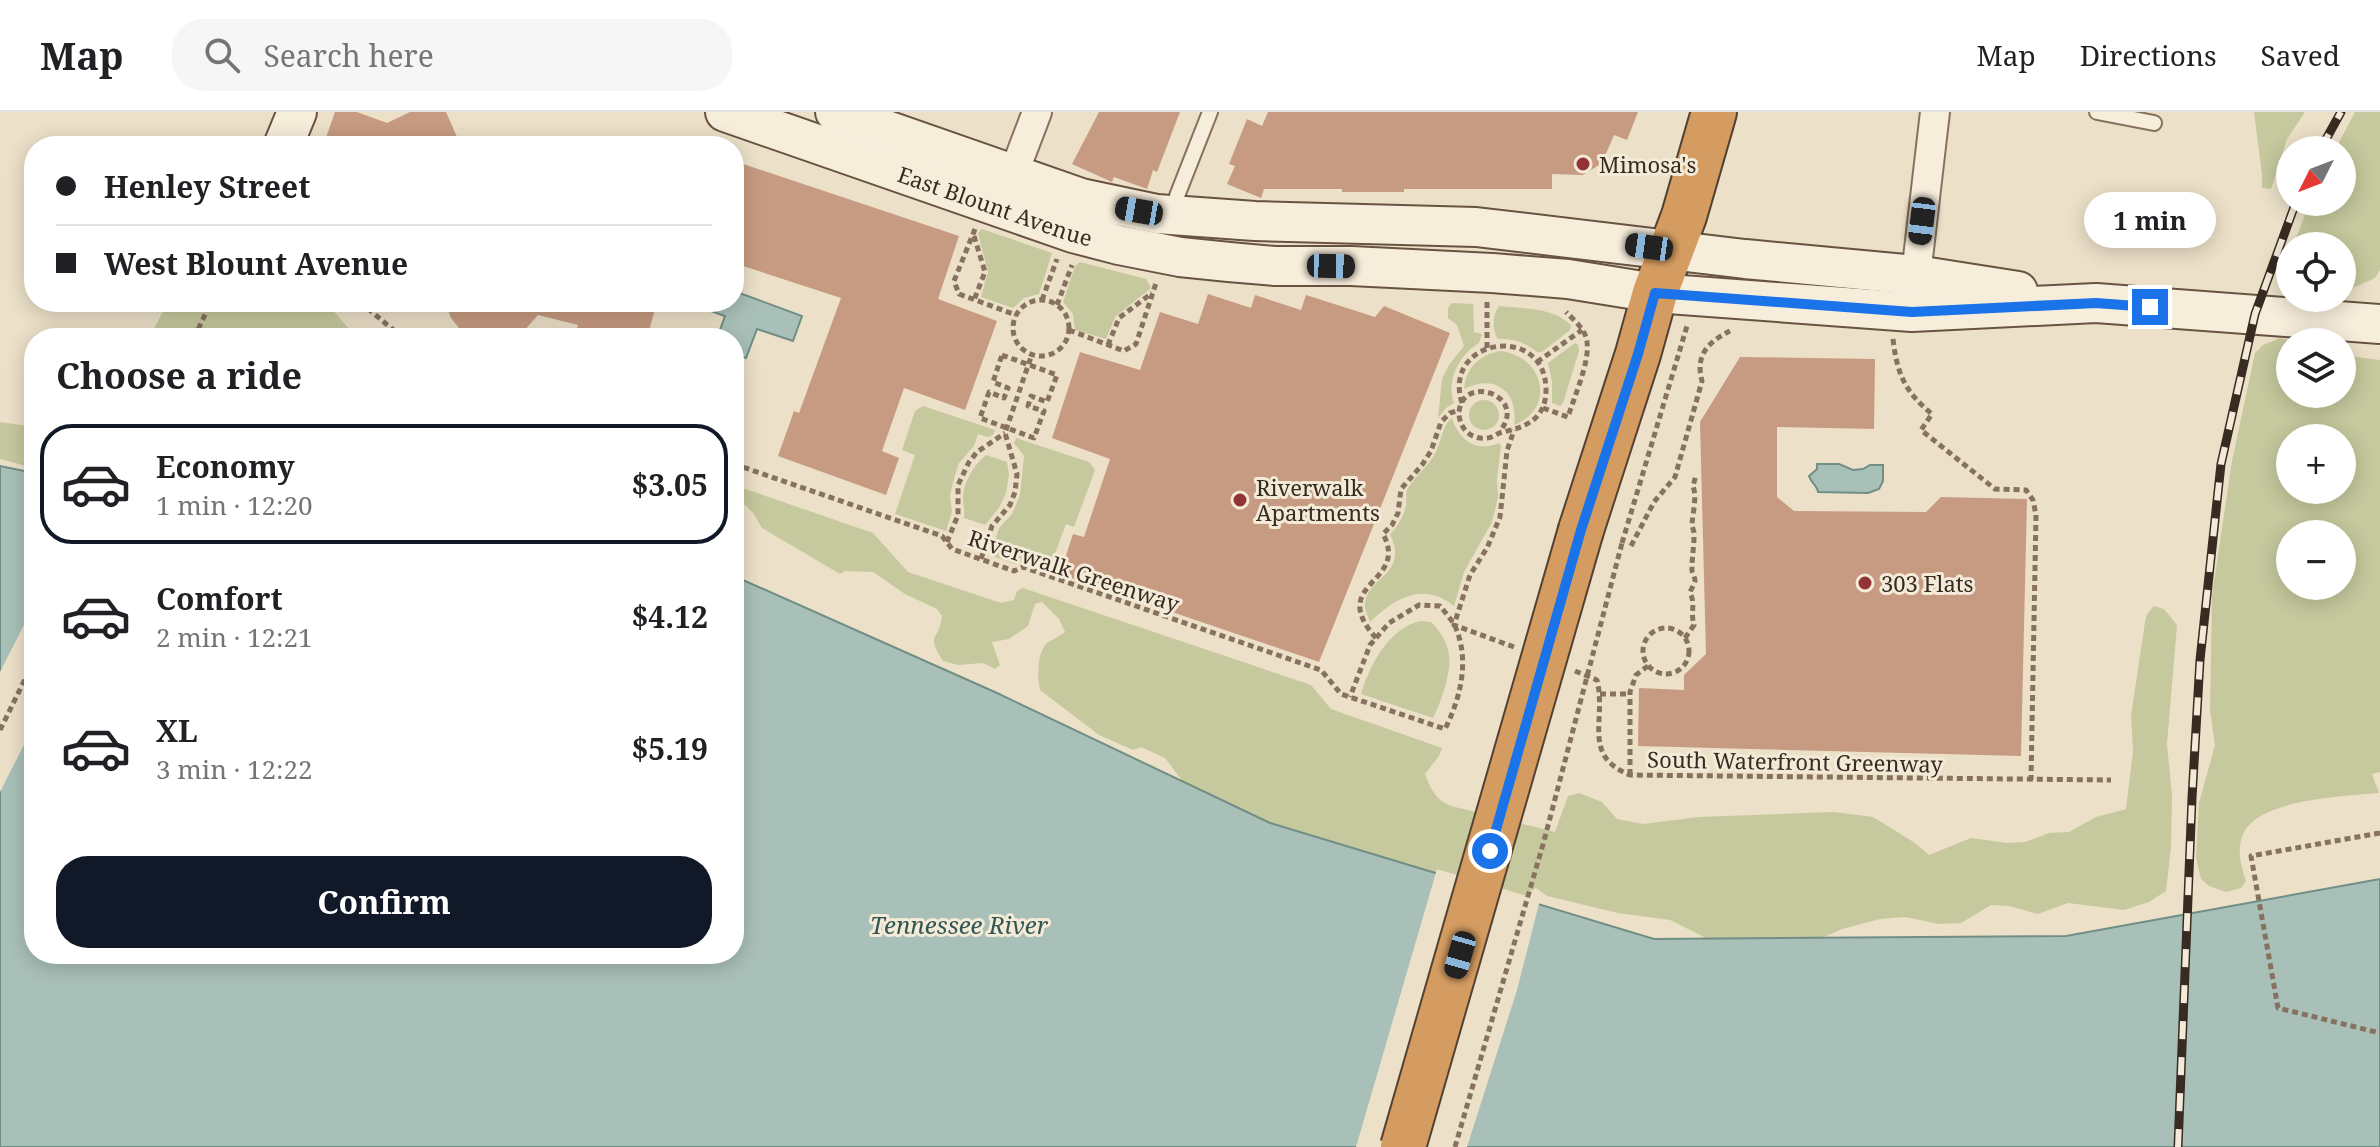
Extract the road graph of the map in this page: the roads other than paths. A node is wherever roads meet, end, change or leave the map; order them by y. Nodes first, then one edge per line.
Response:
1 (297, 112) edge
2 (725, 112) edge
3 (835, 112) edge
4 (1037, 112) edge
5 (1210, 112) edge
6 (1714, 112) edge
7 (1935, 112) edge
8 (2097, 112) edge
9 (2154, 123) dead end
10 (287, 136) edge
11 (996, 202) junction
12 (1179, 215) junction
13 (1672, 250) junction
14 (1168, 268) junction
15 (1916, 275) junction
16 (1676, 295) junction
17 (2096, 303) junction
18 (2380, 324) edge
19 (1902, 326) junction
20 (1403, 1147) edge

1 - 10 main road
2 - 11 main road, East Blount Avenue
3 - 11 main road
4 - 11 street
5 - 12 lane
6 - 13 highway
7 - 15 street
8 - 9 lane
11 - 12 main road
11 - 14 main road, East Blount Avenue
12 - 13 main road
12 - 14 main road
13 - 15 main road
13 - 16 highway
14 - 16 main road, East Blount Avenue
15 - 17 main road
15 - 19 main road
16 - 19 main road, East Blount Avenue
16 - 20 highway, bridge
17 - 18 main road
17 - 19 main road, East Blount Avenue

